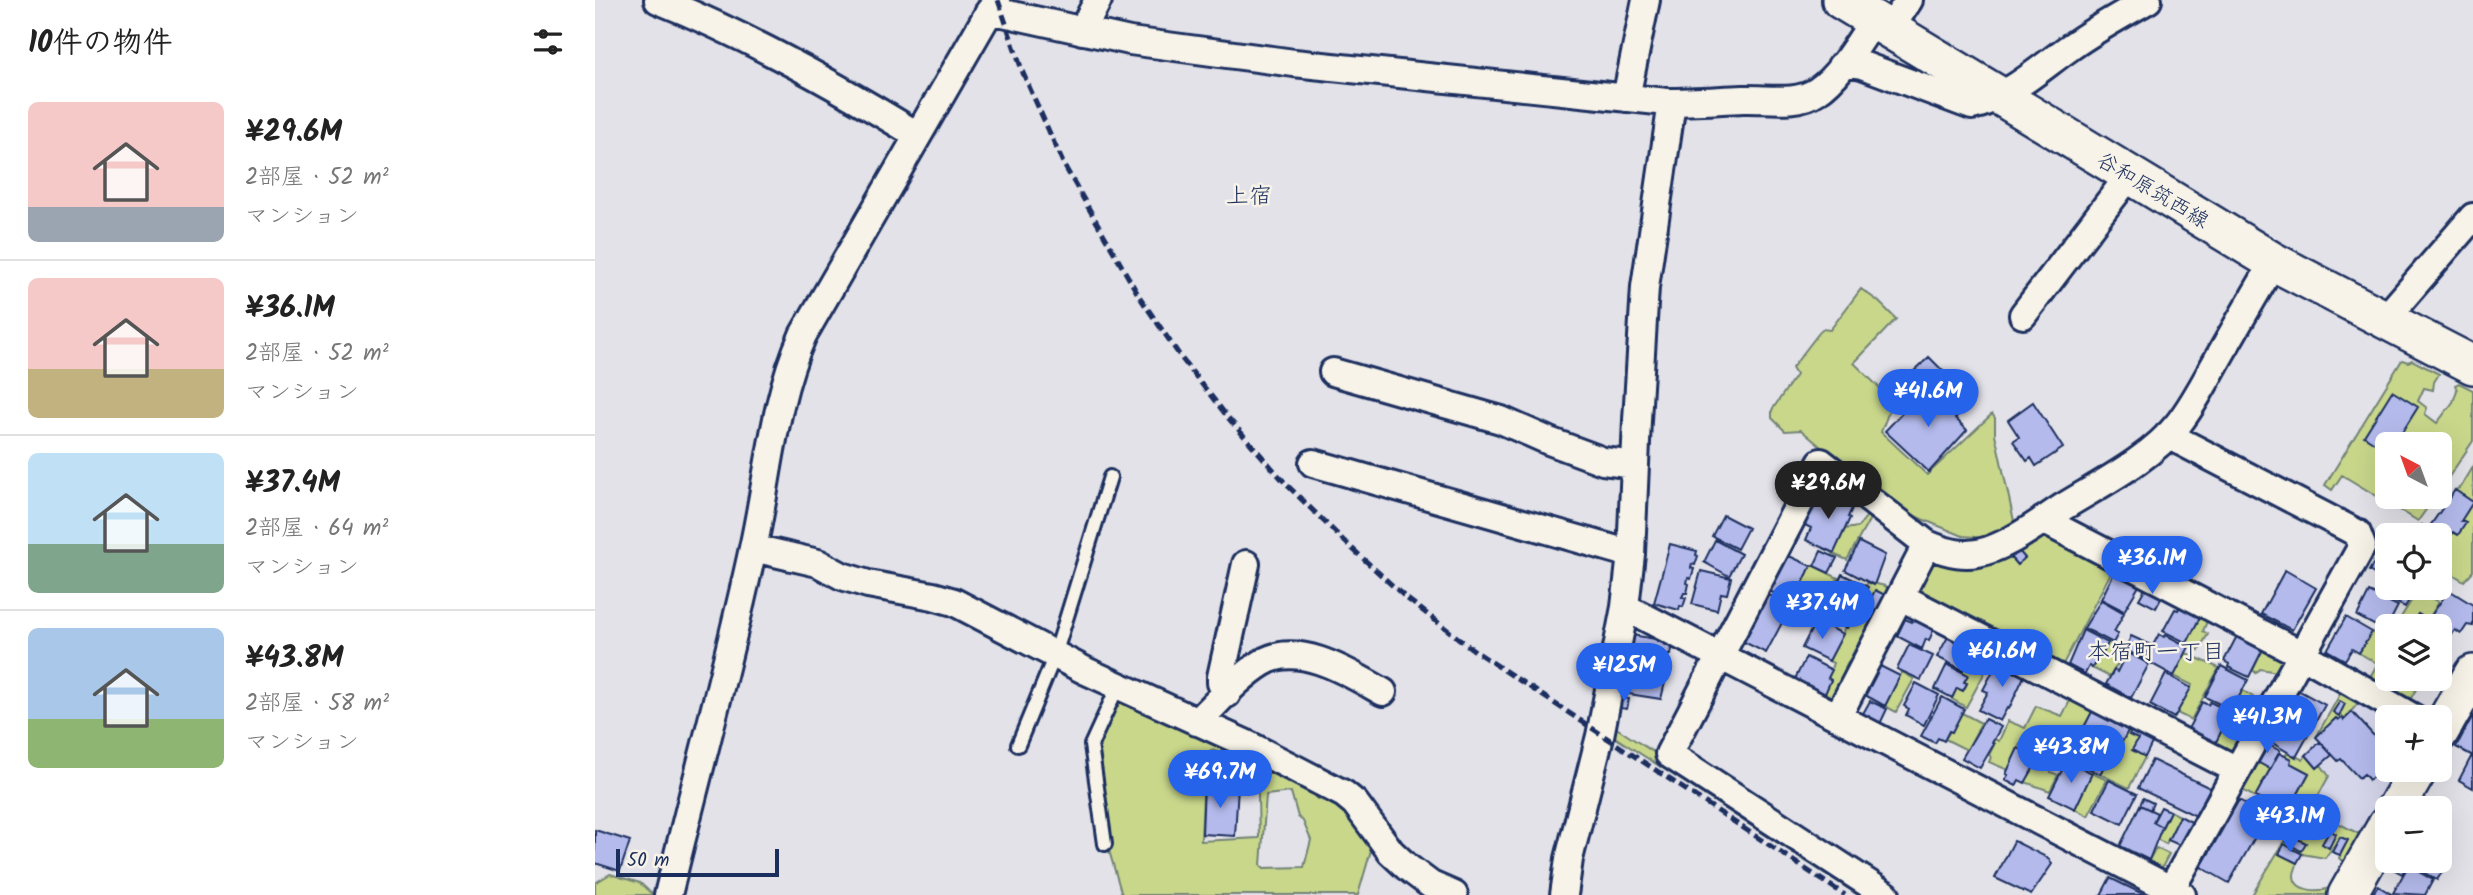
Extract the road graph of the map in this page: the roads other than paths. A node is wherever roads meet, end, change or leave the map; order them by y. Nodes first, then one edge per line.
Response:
1 (658, 0) edge
2 (1098, 0) edge
3 (1646, 0) edge
4 (1841, 0) edge
5 (2148, 0) edge
6 (992, 7) edge
7 (1023, 9) edge
8 (1891, 16) edge
9 (1082, 31) junction
10 (1841, 66) junction
11 (1999, 96) junction
12 (1626, 98) junction
13 (1672, 102) junction
14 (917, 135) junction
15 (2129, 176) junction
16 (2473, 217) edge
17 (2274, 262) junction
18 (2023, 315) dead end
19 (2384, 320) junction
20 (2473, 365) edge
21 (1333, 372) dead end
22 (2168, 436) junction
23 (1313, 463) dead end
24 (1636, 465) junction
25 (1110, 477) dead end
26 (2043, 520) junction
27 (1927, 544) junction
28 (753, 548) junction
29 (1632, 554) junction
30 (1246, 564) dead end
31 (1901, 597) junction
32 (1625, 607) junction
33 (1055, 655) junction
34 (2303, 655) junction
35 (1722, 656) junction
36 (2473, 674) edge
37 (1118, 685) junction
38 (1383, 692) dead end
39 (1227, 694) junction
40 (2391, 705) edge
41 (2452, 712) edge
42 (1838, 716) junction
43 (1198, 722) junction
44 (1018, 744) dead end
45 (2237, 770) junction
46 (1105, 844) dead end
47 (2375, 846) edge
48 (2174, 893) edge
49 (668, 895) edge
50 (1454, 895) edge
51 (1564, 895) edge
52 (1886, 895) edge
53 (2347, 895) edge

1 - 14 street
2 - 9 street
3 - 12 street
4 - 8 main road, 谷和原筑西線
5 - 11 street
6 - 7 street
6 - 14 street
7 - 9 street
8 - 10 street
8 - 11 main road, 谷和原筑西線
9 - 12 street
10 - 11 street
10 - 13 street
11 - 15 main road, 谷和原筑西線
12 - 13 street
13 - 24 street
14 - 28 street
15 - 17 main road, 谷和原筑西線
15 - 18 street
16 - 19 street
17 - 19 main road, 谷和原筑西線
17 - 22 street
19 - 20 main road, 谷和原筑西線
21 - 24 street
22 - 26 street
22 - 34 street
23 - 29 street
24 - 29 street
25 - 33 lane
26 - 27 street
26 - 34 street
27 - 31 street
27 - 35 street
28 - 33 street
28 - 49 street
29 - 32 street
30 - 39 street
31 - 42 street
31 - 45 street
32 - 35 street
32 - 51 street
33 - 37 street
33 - 44 lane
34 - 40 street
34 - 45 street
35 - 42 street
35 - 52 street
36 - 41 main road
37 - 43 street
37 - 46 lane
38 - 39 street
39 - 43 street
42 - 48 street
43 - 50 street
45 - 48 street
47 - 53 main road

